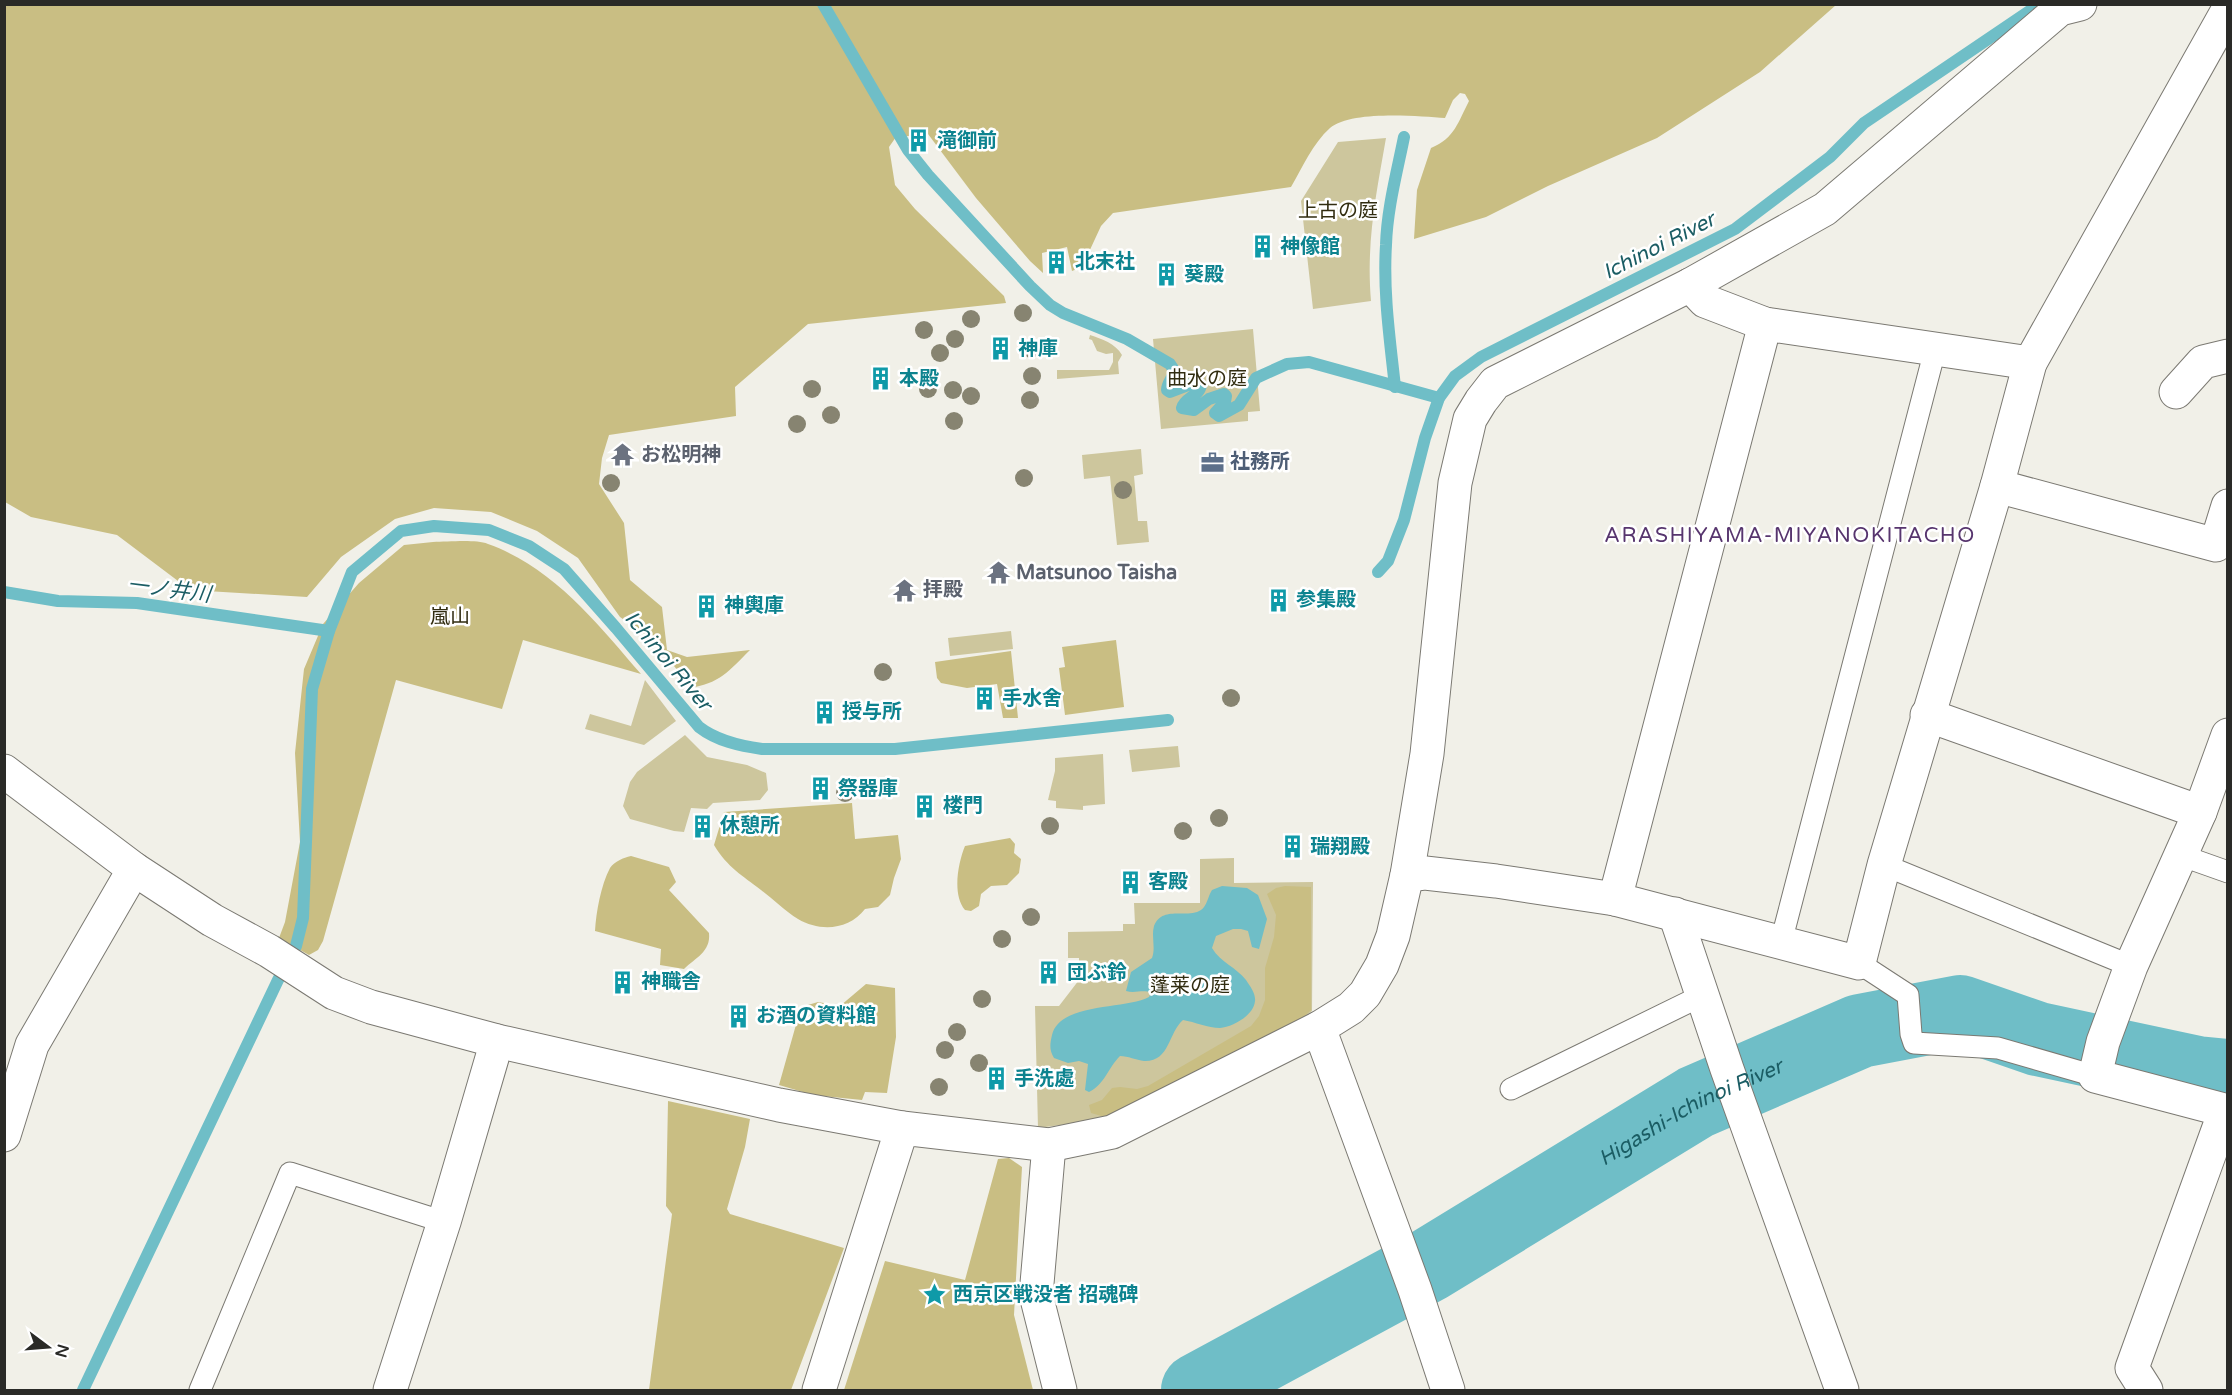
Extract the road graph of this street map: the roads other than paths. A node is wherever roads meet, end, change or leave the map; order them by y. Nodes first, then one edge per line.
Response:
1 (2080, 4) edge
2 (2228, 10) edge
3 (1690, 285) junction
4 (1765, 324) junction
5 (1935, 350) junction
6 (2228, 356) edge
7 (2030, 363) junction
8 (2176, 392) dead end
9 (1997, 486) junction
10 (2228, 506) edge
11 (1928, 716) junction
12 (2228, 735) edge
13 (4, 771) edge
14 (2200, 812) junction
15 (2180, 855) junction
16 (1884, 866) junction
17 (134, 869) junction
18 (2228, 872) edge
19 (1407, 875) junction
20 (1615, 899) junction
21 (1675, 914) junction
22 (1781, 942) junction
23 (1859, 963) junction
24 (2131, 966) junction
25 (1703, 995) junction
26 (1319, 1028) junction
27 (497, 1041) junction
28 (2098, 1062) junction
29 (1511, 1089) dead end
30 (2226, 1111) edge
31 (902, 1128) junction
32 (4, 1135) edge
33 (1049, 1145) junction
34 (444, 1221) junction
35 (200, 1390) edge
36 (390, 1390) edge
37 (819, 1390) edge
38 (1060, 1390) edge
39 (1448, 1390) edge
40 (1842, 1390) edge
41 (2146, 1390) edge

1 - 3 street
2 - 7 street
3 - 4 street
3 - 19 street
4 - 5 street
4 - 20 street
5 - 7 street
5 - 22 lane
6 - 8 street
7 - 9 street
9 - 10 street
9 - 11 street
11 - 14 street
11 - 16 street
12 - 14 street
13 - 17 street
14 - 15 street
15 - 18 lane
15 - 24 street
16 - 23 street
16 - 24 lane
17 - 27 street
17 - 32 street
19 - 20 street
19 - 26 street
20 - 21 street
21 - 22 street
21 - 25 street
22 - 23 street
23 - 28 lane
24 - 28 street
25 - 29 lane
25 - 40 street
26 - 33 street
26 - 39 street
27 - 31 street
27 - 34 street
28 - 30 street
30 - 41 street
31 - 33 street
31 - 37 street
33 - 38 street
34 - 35 lane
34 - 36 street

